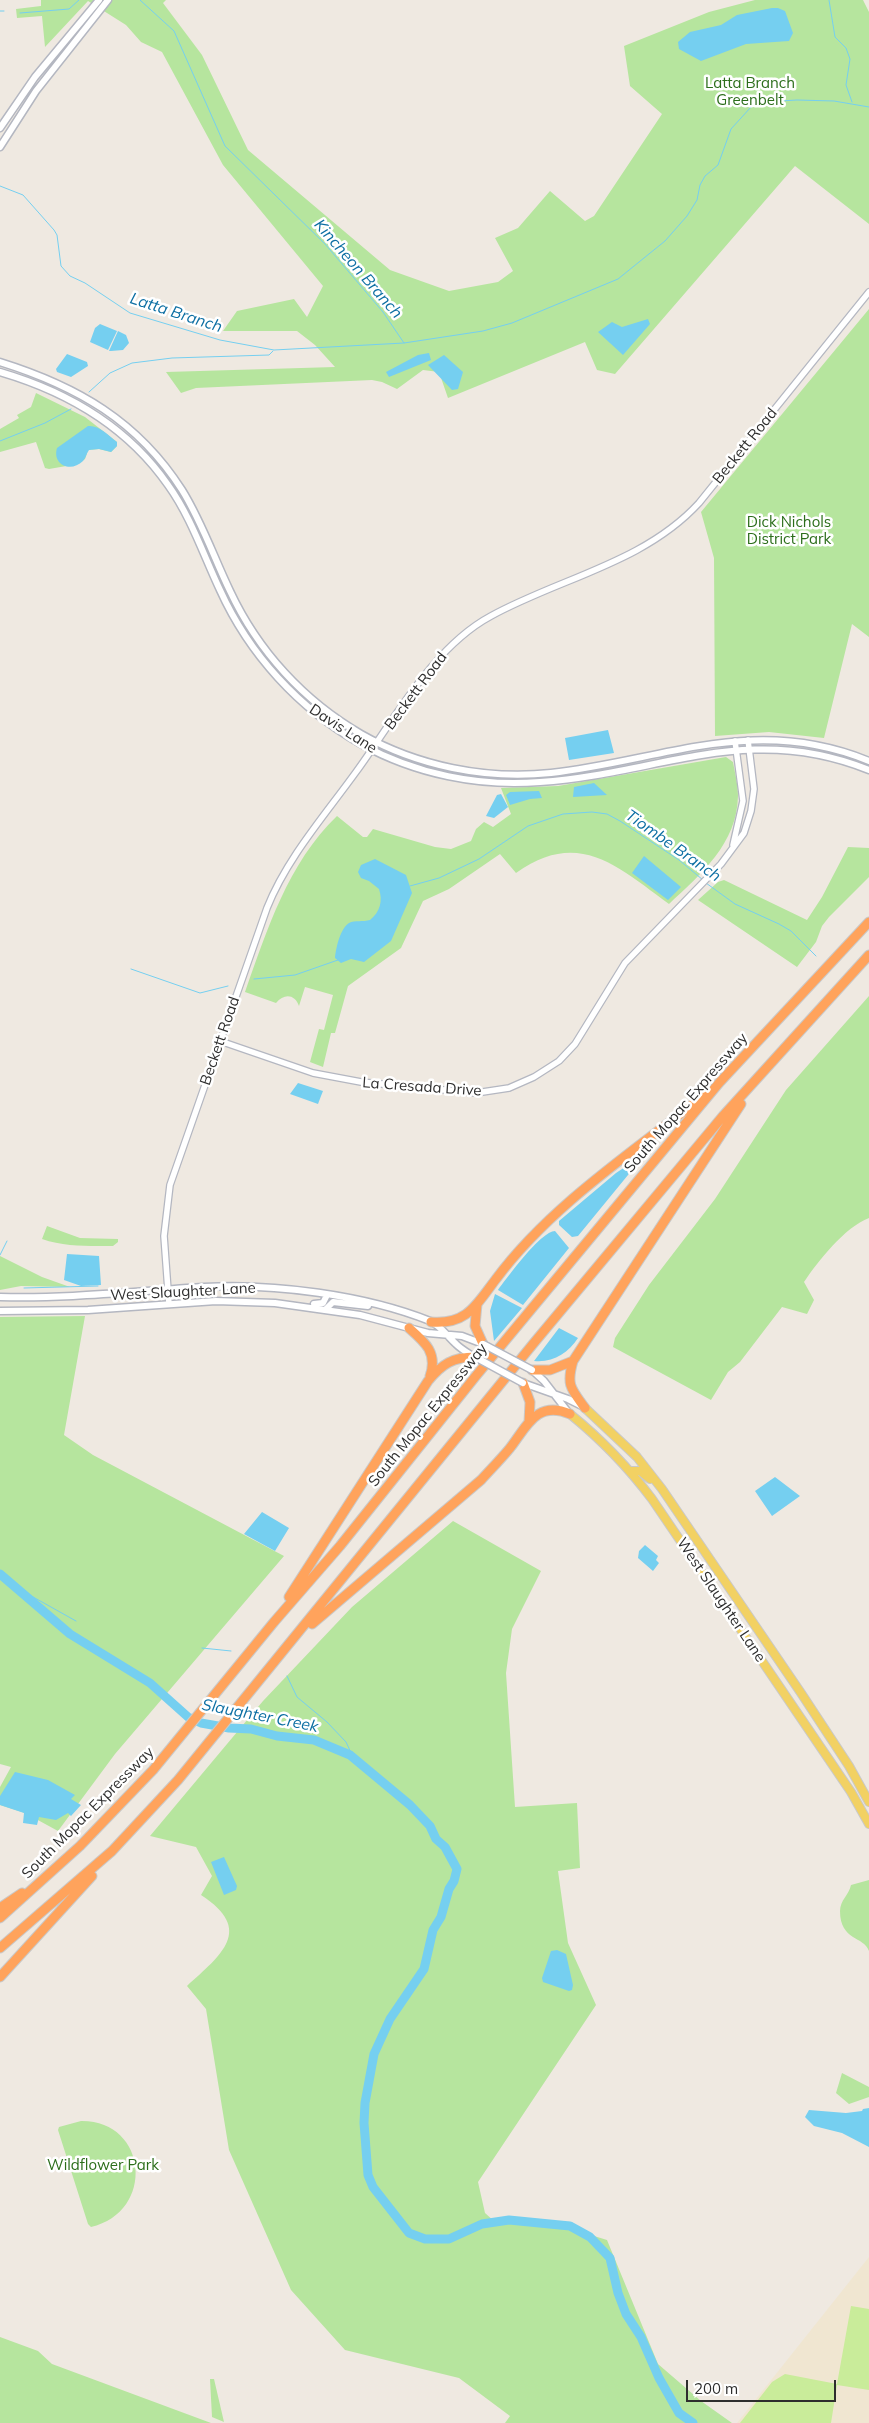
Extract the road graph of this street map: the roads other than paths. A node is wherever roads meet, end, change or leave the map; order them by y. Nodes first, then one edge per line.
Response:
1 (99, 0) edge
2 (108, 0) edge
3 (0, 128) edge
4 (0, 147) edge
5 (869, 292) edge
6 (0, 362) edge
7 (0, 372) edge
8 (735, 740) junction
9 (748, 740) junction
10 (378, 742) junction
11 (749, 748) junction
12 (737, 749) junction
13 (373, 750) junction
14 (869, 761) edge
15 (869, 768) edge
16 (731, 850) junction
17 (869, 922) edge
18 (869, 955) edge
19 (220, 1040) junction
20 (756, 1082) junction
21 (719, 1083) junction
22 (168, 1290) junction
23 (327, 1295) junction
24 (0, 1296) edge
25 (275, 1303) junction
26 (169, 1304) junction
27 (371, 1304) junction
28 (477, 1304) junction
29 (326, 1309) junction
30 (0, 1311) edge
31 (431, 1322) junction
32 (409, 1328) junction
33 (447, 1335) junction
34 (483, 1344) junction
35 (475, 1358) junction
36 (573, 1361) junction
37 (532, 1370) junction
38 (428, 1381) junction
39 (523, 1383) junction
40 (552, 1394) junction
41 (585, 1408) junction
42 (570, 1414) junction
43 (529, 1422) junction
44 (588, 1429) junction
45 (644, 1464) junction
46 (632, 1472) junction
47 (677, 1510) junction
48 (274, 1622) junction
49 (290, 1645) junction
50 (801, 1693) junction
51 (789, 1701) junction
52 (869, 1802) edge
53 (869, 1824) edge
54 (112, 1851) junction
55 (45, 1878) junction
56 (0, 1908) edge
57 (0, 1918) edge
58 (0, 1948) edge
59 (0, 1977) edge

1 - 3 main road
2 - 4 main road
5 - 10 street, Beckett Road
6 - 10 main road, Davis Lane
7 - 13 main road, Davis Lane
8 - 9 main road, Davis Lane
8 - 10 main road, Davis Lane
8 - 12 street, La Cresada Drive
9 - 11 street, La Cresada Drive
9 - 14 main road, Davis Lane
10 - 13 street, Beckett Road
11 - 12 main road, Davis Lane
11 - 15 main road, Davis Lane
11 - 16 street, La Cresada Drive
12 - 13 main road, Davis Lane
12 - 16 street, La Cresada Drive
13 - 19 street, Beckett Road
16 - 19 street, La Cresada Drive
17 - 21 highway, South Mopac Expressway
18 - 20 highway
19 - 22 street, Beckett Road
20 - 36 highway
20 - 49 highway
21 - 28 highway
21 - 48 highway, South Mopac Expressway
22 - 23 main road, West Slaughter Lane
22 - 24 main road, West Slaughter Lane
22 - 26 street, Beckett Road
23 - 25 main road
23 - 27 main road, West Slaughter Lane
25 - 26 main road, West Slaughter Lane
25 - 29 main road, West Slaughter Lane
26 - 30 main road, West Slaughter Lane
27 - 29 main road
27 - 31 main road, West Slaughter Lane
28 - 31 highway
28 - 34 highway
29 - 32 main road, West Slaughter Lane
31 - 33 main road, West Slaughter Lane
32 - 33 main road, West Slaughter Lane
32 - 38 highway
33 - 34 main road, West Slaughter Lane
33 - 35 main road, West Slaughter Lane
34 - 37 main road, West Slaughter Lane, bridge
35 - 38 highway
35 - 39 main road, West Slaughter Lane, bridge
36 - 37 highway
36 - 41 highway
37 - 40 main road, West Slaughter Lane
38 - 48 highway
39 - 40 main road, West Slaughter Lane
39 - 43 highway
40 - 41 main road, West Slaughter Lane
40 - 42 main road, West Slaughter Lane
41 - 45 main road, West Slaughter Lane
42 - 43 highway
42 - 44 main road, West Slaughter Lane
43 - 49 highway
44 - 45 main road
44 - 46 main road, West Slaughter Lane
45 - 47 main road, West Slaughter Lane
46 - 47 main road
46 - 51 main road, West Slaughter Lane
47 - 50 main road, West Slaughter Lane
48 - 55 highway, South Mopac Expressway
49 - 54 highway
50 - 51 main road
50 - 52 main road, West Slaughter Lane
51 - 53 main road, West Slaughter Lane
54 - 58 highway
54 - 59 highway
55 - 56 highway
55 - 57 highway, South Mopac Expressway

